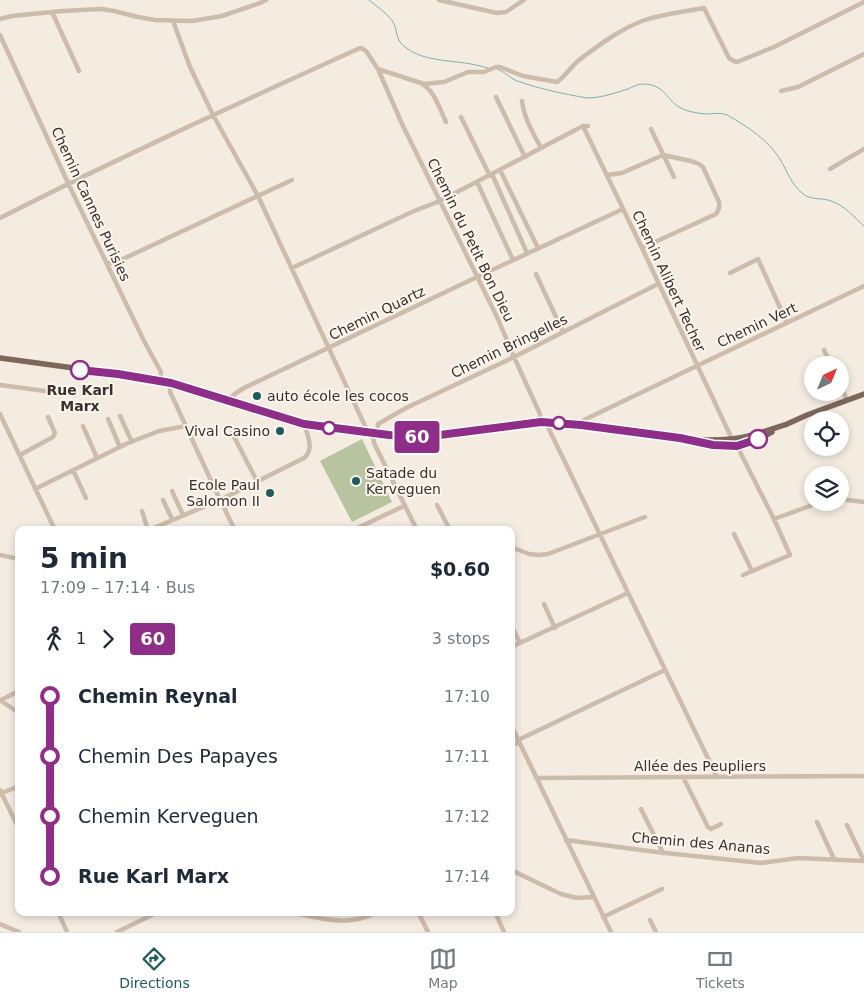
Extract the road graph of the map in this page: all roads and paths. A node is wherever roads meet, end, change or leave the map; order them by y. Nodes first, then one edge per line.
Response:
1 (266, 0) edge
2 (439, 0) edge
3 (524, 0) edge
4 (864, 2) edge
5 (52, 12) junction
6 (0, 19) edge
7 (173, 21) junction
8 (0, 36) edge
9 (864, 54) edge
10 (378, 69) junction
11 (79, 71) dead end
12 (422, 84) junction
13 (781, 91) dead end
14 (496, 97) dead end
15 (522, 101) dead end
16 (213, 115) junction
17 (461, 117) dead end
18 (446, 122) dead end
19 (651, 129) dead end
20 (541, 148) junction
21 (864, 149) edge
22 (663, 155) junction
23 (525, 157) junction
24 (830, 169) dead end
25 (500, 170) junction
26 (491, 175) junction
27 (607, 175) junction
28 (674, 177) dead end
29 (292, 180) dead end
30 (477, 182) junction
31 (68, 183) junction
32 (258, 196) junction
33 (440, 201) junction
34 (623, 209) junction
35 (0, 218) edge
36 (538, 248) junction
37 (642, 248) junction
38 (527, 253) junction
39 (513, 260) junction
40 (107, 264) junction
41 (292, 268) junction
42 (730, 273) dead end
43 (536, 274) dead end
44 (477, 276) junction
45 (658, 284) junction
46 (864, 286) edge
47 (787, 323) junction
48 (563, 332) junction
49 (329, 348) junction
50 (824, 350) dead end
51 (827, 356) edge
52 (514, 357) junction
53 (0, 358) edge
54 (697, 366) junction
55 (160, 381) junction
56 (171, 383) junction
57 (0, 384) edge
58 (864, 394) edge
59 (75, 396) dead end
60 (849, 399) edge
61 (228, 401) junction
62 (844, 401) edge
63 (0, 414) edge
64 (120, 416) dead end
65 (48, 417) dead end
66 (108, 419) dead end
67 (544, 422) junction
68 (304, 424) junction
69 (581, 425) junction
70 (83, 426) dead end
71 (186, 426) junction
72 (365, 432) junction
73 (232, 433) dead end
74 (375, 433) junction
75 (766, 433) junction
76 (680, 438) junction
77 (732, 439) junction
78 (132, 442) junction
79 (735, 446) junction
80 (120, 447) junction
81 (20, 455) junction
82 (97, 458) junction
83 (73, 470) junction
84 (257, 481) junction
85 (36, 489) junction
86 (172, 491) dead end
87 (86, 498) dead end
88 (163, 500) dead end
89 (220, 500) junction
90 (849, 500) edge
91 (864, 502) edge
92 (437, 505) dead end
93 (404, 506) junction
94 (804, 508) edge
95 (142, 511) dead end
96 (183, 516) junction
97 (645, 517) dead end
98 (774, 519) junction
99 (172, 520) junction
100 (53, 526) edge
101 (148, 526) edge
102 (158, 526) edge
103 (233, 526) edge
104 (361, 526) edge
105 (415, 526) edge
106 (448, 526) edge
107 (734, 534) dead end
108 (600, 535) junction
109 (515, 549) edge
110 (0, 555) edge
111 (15, 557) edge
112 (752, 572) junction
113 (743, 575) dead end
114 (628, 593) junction
115 (544, 604) dead end
116 (555, 628) junction
117 (515, 632) edge
118 (520, 643) junction
119 (515, 646) edge
120 (665, 670) junction
121 (15, 693) edge
122 (1, 700) edge
123 (15, 710) edge
124 (515, 733) edge
125 (519, 741) junction
126 (515, 744) edge
127 (864, 776) edge
128 (683, 777) junction
129 (717, 777) junction
130 (536, 778) junction
131 (15, 787) edge
132 (1, 792) edge
133 (641, 809) dead end
134 (15, 821) edge
135 (817, 822) dead end
136 (721, 824) dead end
137 (847, 825) dead end
138 (566, 840) junction
139 (663, 853) junction
140 (834, 859) junction
141 (864, 861) edge
142 (515, 872) edge
143 (662, 889) dead end
144 (594, 897) junction
145 (60, 916) edge
146 (150, 916) edge
147 (310, 916) edge
148 (370, 916) edge
149 (420, 916) edge
150 (497, 916) edge
151 (603, 917) junction
152 (650, 920) dead end
153 (0, 924) edge
154 (19, 932) edge
155 (67, 932) edge
156 (117, 932) edge
157 (428, 932) edge
158 (504, 932) edge
159 (611, 932) edge
160 (656, 932) edge

1 - 7 street
2 - 3 street
4 - 12 street
5 - 6 street
5 - 7 street
5 - 11 street
7 - 16 street
8 - 31 street, Chemin Cannes Purisies
9 - 13 street
10 - 12 street
10 - 16 street, Chemin du Petit Bon Dieu
10 - 33 street, Chemin du Petit Bon Dieu
12 - 18 street
14 - 23 street
15 - 20 street
16 - 31 street
16 - 32 street
17 - 26 street
19 - 22 street
20 - 23 street
20 - 27 street, Chemin Alibert Techer
21 - 24 street
22 - 27 street
22 - 28 street
22 - 37 street
23 - 25 street
25 - 26 street
25 - 36 street
26 - 30 street
26 - 38 street
27 - 34 street, Chemin Alibert Techer
29 - 32 street
30 - 33 street
30 - 39 street
31 - 35 street
31 - 40 street, Chemin Cannes Purisies
32 - 40 street
32 - 41 street
33 - 41 street
33 - 44 street, Chemin du Petit Bon Dieu
34 - 36 street, Chemin Quartz
34 - 37 street, Chemin Alibert Techer
36 - 38 street, Chemin Quartz
37 - 45 street, Chemin Alibert Techer
38 - 39 street, Chemin Quartz
39 - 44 street, Chemin Quartz
40 - 55 street, Chemin Cannes Purisies
41 - 49 street
42 - 47 street
43 - 48 street
44 - 49 street, Chemin Quartz
44 - 52 street, Chemin du Petit Bon Dieu
45 - 48 street, Chemin Bringelles
45 - 54 street, Chemin Alibert Techer
46 - 47 street, Chemin Vert
47 - 54 street, Chemin Vert
48 - 52 street, Chemin Bringelles
49 - 61 street, Chemin Quartz
49 - 72 street
50 - 51 street
52 - 67 street, Chemin du Petit Bon Dieu
52 - 74 street, Chemin Bringelles
53 - 55 main road
54 - 69 street, Chemin Vert
54 - 77 street, Chemin Alibert Techer
55 - 56 main road
56 - 61 main road
56 - 71 street
57 - 59 street
58 - 60 main road
61 - 68 main road
62 - 75 main road
63 - 81 street
64 - 78 street
65 - 81 street
66 - 80 street
67 - 69 main road
67 - 74 main road
67 - 108 street, Chemin du Petit Bon Dieu
68 - 72 main road
68 - 84 street
69 - 76 main road
70 - 82 street
71 - 78 street
71 - 89 street
72 - 74 main road
73 - 84 street
74 - 93 street
75 - 77 main road
75 - 79 main road
76 - 77 main road
76 - 79 main road
77 - 79 street, Chemin Alibert Techer
78 - 80 street
79 - 98 street, Chemin Alibert Techer
80 - 82 street
81 - 85 street
82 - 83 street
83 - 85 street
83 - 87 street
84 - 89 street
85 - 100 street
86 - 96 street
88 - 99 street
89 - 96 street
89 - 103 street
90 - 91 street
92 - 106 street
93 - 104 street
93 - 105 street
94 - 98 street
95 - 101 street
96 - 99 street
97 - 108 street
98 - 112 street, Chemin Alibert Techer
99 - 102 street
107 - 112 street
108 - 109 street
108 - 114 street, Chemin du Petit Bon Dieu
110 - 111 street
112 - 113 street
114 - 116 street
114 - 120 street, Chemin du Petit Bon Dieu
115 - 116 street
116 - 118 street
117 - 118 street
118 - 119 street
120 - 125 street
120 - 129 street, Chemin du Petit Bon Dieu
121 - 122 street
122 - 123 street
124 - 125 street
125 - 126 street
125 - 130 street
127 - 129 street, Allée des Peupliers
128 - 129 street, Allée des Peupliers
128 - 130 street, Allée des Peupliers
128 - 136 street
130 - 138 street
131 - 132 street
132 - 134 street
133 - 139 street
135 - 140 street
137 - 141 street
138 - 139 street, Chemin des Ananas
138 - 144 street
139 - 140 street, Chemin des Ananas
140 - 141 street, Chemin des Ananas
142 - 144 street
143 - 151 street
144 - 151 street
145 - 155 street
146 - 156 street
147 - 148 street
149 - 157 street
150 - 158 street
151 - 159 street
152 - 160 street
153 - 154 street

